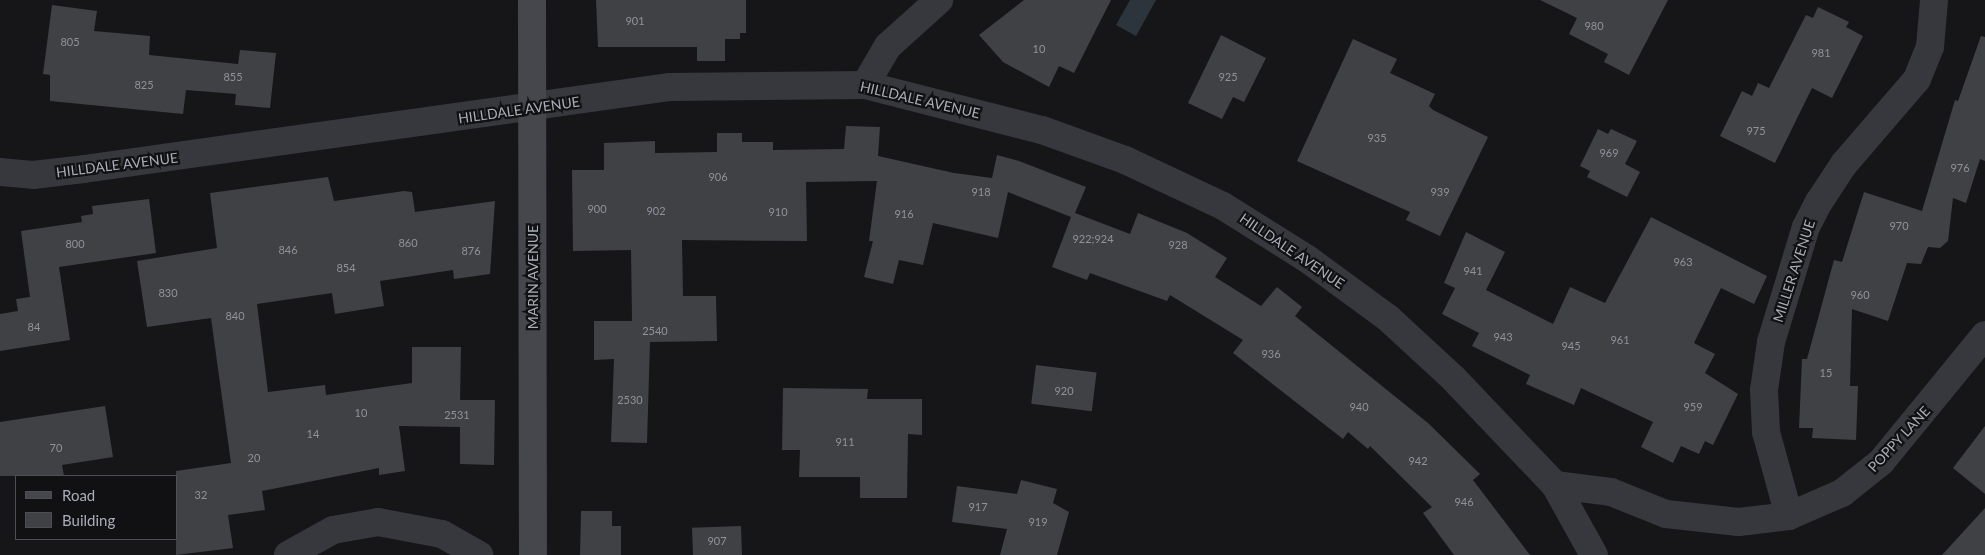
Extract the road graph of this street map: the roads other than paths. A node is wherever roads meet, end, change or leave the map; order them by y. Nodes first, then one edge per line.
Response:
1 (532, 0) edge
2 (939, 0) edge
3 (1934, 0) edge
4 (865, 85) junction
5 (533, 109) junction
6 (0, 172) edge
7 (1985, 335) edge
8 (1555, 484) junction
9 (1789, 516) junction
10 (288, 555) edge
11 (479, 555) edge
12 (533, 555) edge
13 (1594, 555) edge

1 - 5 street, MARIN AVENUE
2 - 4 street
3 - 9 street, MILLER AVENUE
4 - 5 street, HILLDALE AVENUE
4 - 8 street, HILLDALE AVENUE
5 - 6 street, HILLDALE AVENUE
5 - 12 street, MARIN AVENUE
7 - 9 street, POPPY LANE
8 - 9 street, POPPY LANE
8 - 13 street, HILLDALE AVENUE
10 - 11 street

